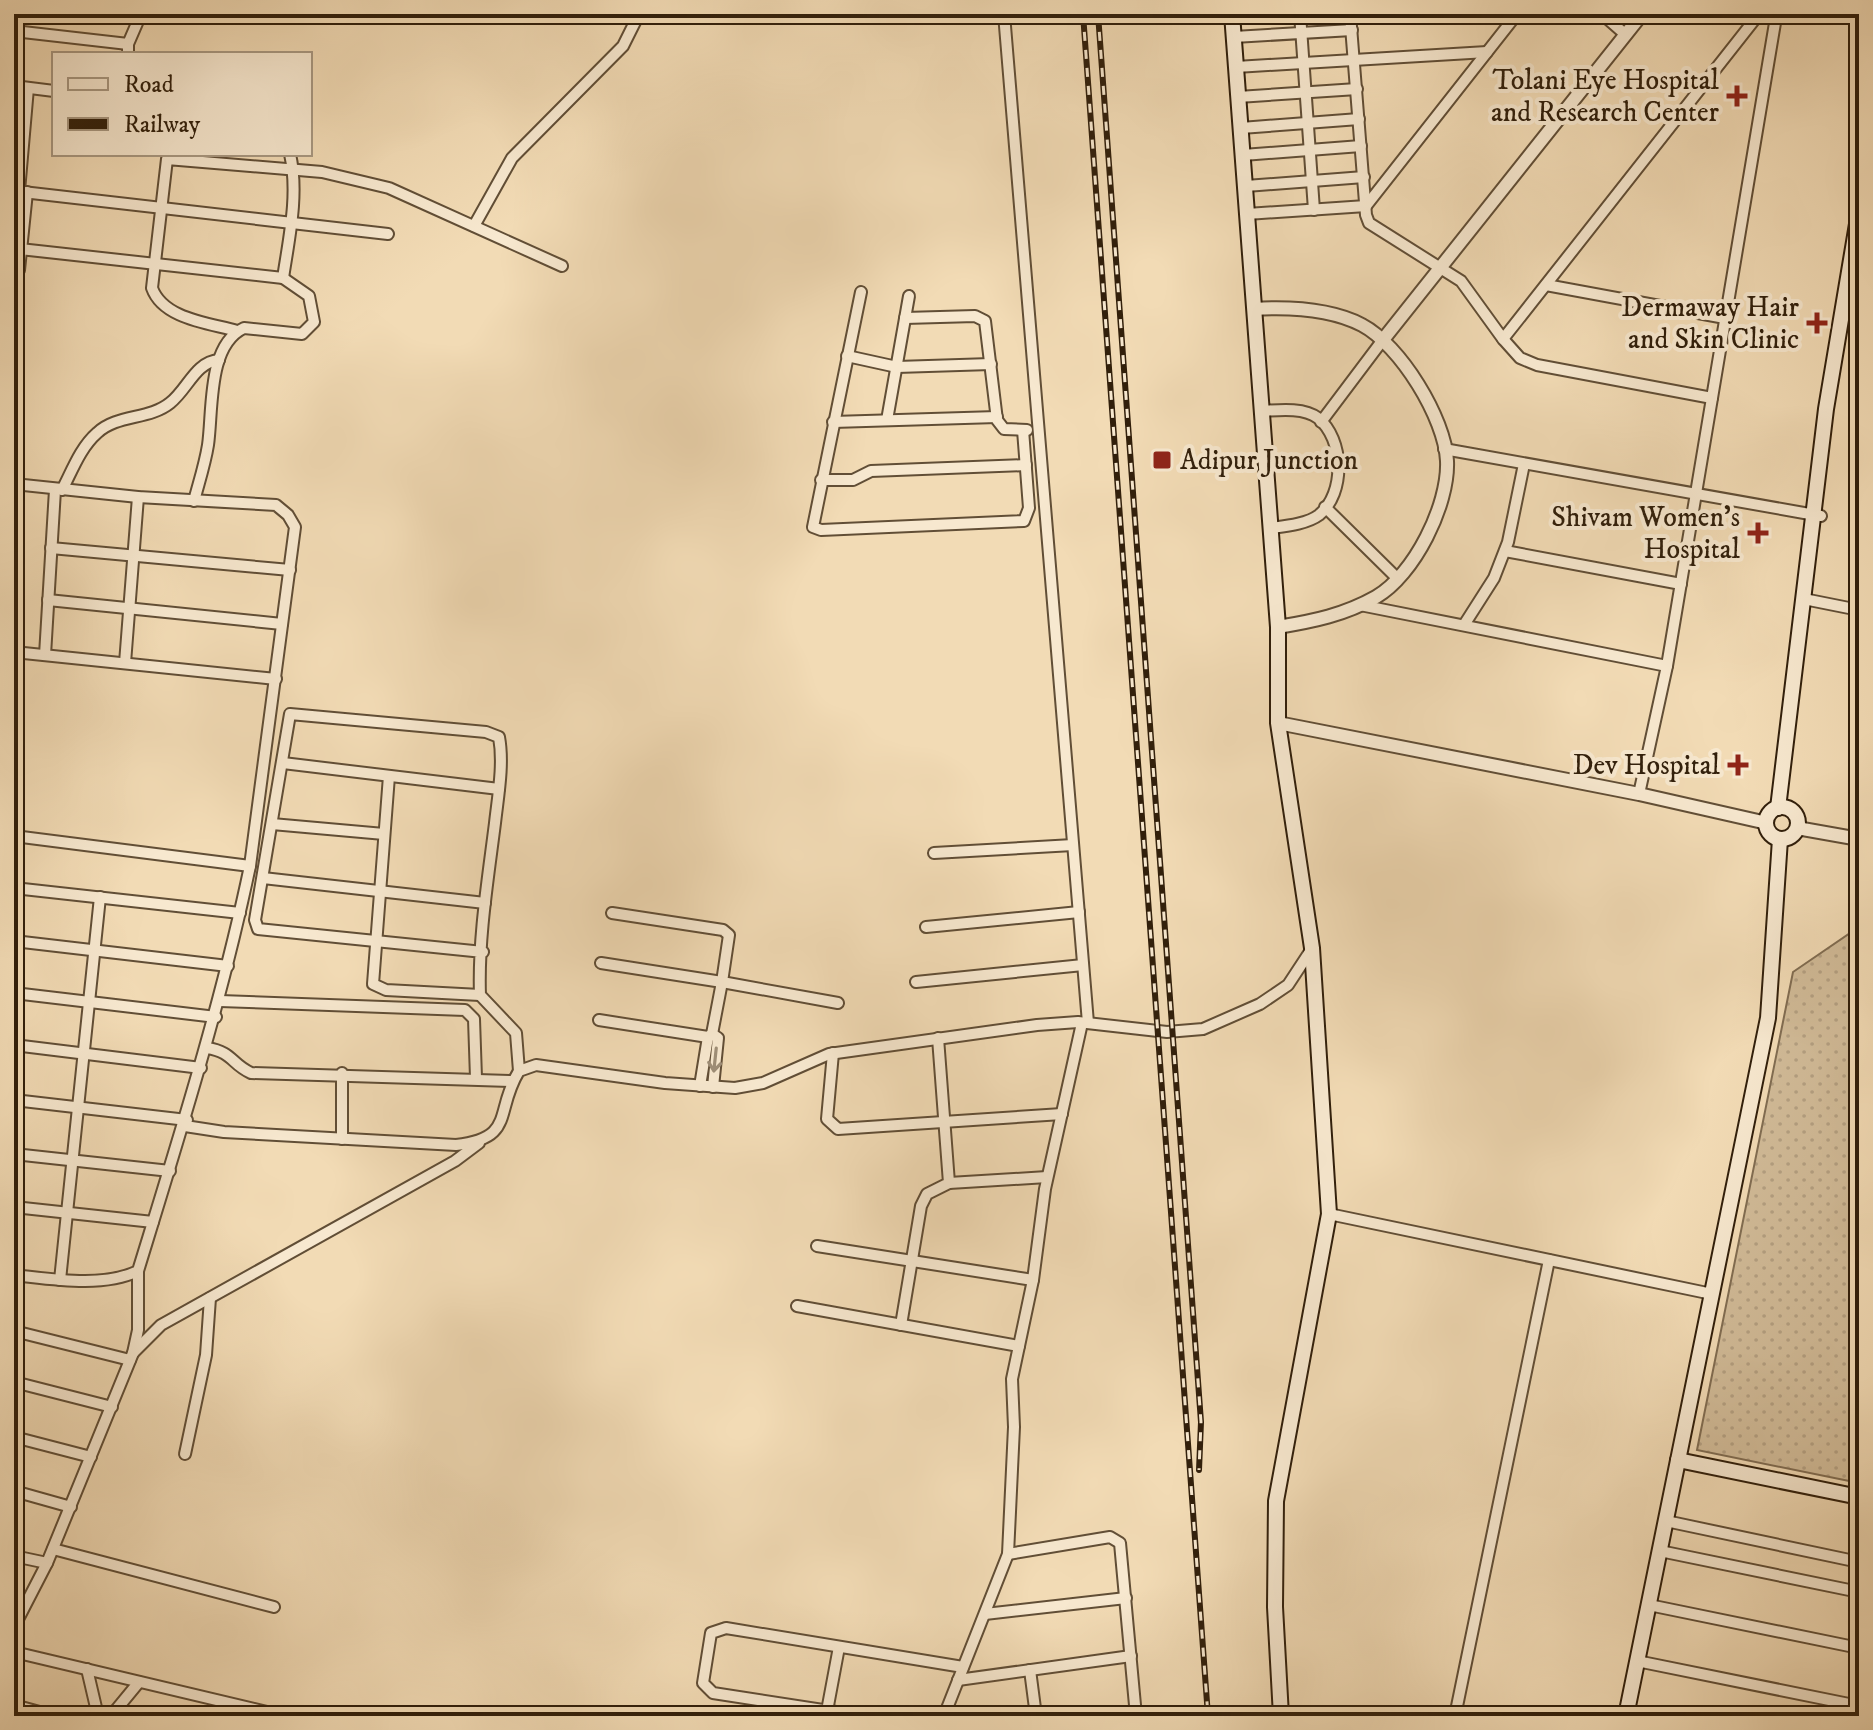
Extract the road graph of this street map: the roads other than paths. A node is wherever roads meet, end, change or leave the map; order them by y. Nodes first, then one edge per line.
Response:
1 (141, 14) edge
2 (639, 14) edge
3 (1004, 14) edge
4 (1232, 14) edge
5 (1300, 14) edge
6 (1350, 14) edge
7 (1517, 14) edge
8 (1602, 14) edge
9 (1642, 14) edge
10 (1759, 14) edge
11 (1789, 14) edge
12 (1772, 15) edge
13 (1352, 30) junction
14 (14, 31) edge
15 (1302, 33) junction
16 (1626, 35) junction
17 (1234, 37) junction
18 (128, 49) edge
19 (1487, 52) junction
20 (1354, 59) junction
21 (1304, 62) junction
22 (1236, 67) junction
23 (14, 86) edge
24 (28, 88) junction
25 (1357, 89) junction
26 (52, 91) edge
27 (1306, 92) junction
28 (1238, 97) junction
29 (1359, 119) junction
30 (1308, 123) junction
31 (1241, 128) junction
32 (1361, 146) junction
33 (1310, 150) junction
34 (1243, 155) junction
35 (167, 156) edge
36 (290, 156) edge
37 (293, 170) junction
38 (1364, 177) junction
39 (1312, 181) junction
40 (1246, 186) junction
41 (20, 192) edge
42 (1366, 206) junction
43 (161, 207) junction
44 (1314, 210) junction
45 (1247, 214) junction
46 (1858, 218) edge
47 (291, 223) junction
48 (474, 226) junction
49 (388, 234) dead end
50 (20, 249) junction
51 (1859, 254) edge
52 (155, 262) junction
53 (562, 266) dead end
54 (1441, 267) junction
55 (14, 277) edge
56 (283, 278) junction
57 (1546, 285) junction
58 (861, 292) dead end
59 (909, 296) dead end
60 (1254, 309) junction
61 (905, 318) junction
62 (1725, 318) junction
63 (237, 331) junction
64 (1503, 339) junction
65 (1382, 341) junction
66 (847, 356) junction
67 (219, 360) junction
68 (991, 364) junction
69 (897, 367) junction
70 (1712, 398) junction
71 (1262, 411) junction
72 (997, 417) junction
73 (887, 420) junction
74 (833, 422) junction
75 (1321, 422) junction
76 (1037, 429) junction
77 (1023, 430) junction
78 (1444, 449) junction
79 (1524, 464) junction
80 (1026, 465) junction
81 (821, 480) junction
82 (14, 484) edge
83 (58, 490) junction
84 (1696, 494) junction
85 (138, 497) junction
86 (194, 501) junction
87 (1325, 507) junction
88 (1817, 516) junction
89 (1271, 528) junction
90 (51, 548) junction
91 (1505, 551) junction
92 (133, 555) junction
93 (290, 570) junction
94 (1397, 578) junction
95 (1681, 584) junction
96 (48, 600) junction
97 (1807, 600) junction
98 (1360, 605) junction
99 (129, 610) junction
100 (1859, 610) edge
101 (282, 624) junction
102 (1464, 625) junction
103 (1278, 627) junction
104 (14, 652) edge
105 (45, 655) junction
106 (125, 663) junction
107 (1667, 666) junction
108 (276, 679) junction
109 (1278, 723) junction
110 (283, 763) junction
111 (389, 776) junction
112 (499, 789) junction
113 (1639, 794) junction
114 (1782, 808) junction
115 (1767, 823) junction
116 (272, 824) junction
117 (1797, 828) junction
118 (384, 834) junction
119 (14, 836) edge
120 (1780, 839) junction
121 (1859, 839) edge
122 (1073, 845) junction
123 (934, 853) dead end
124 (250, 866) junction
125 (263, 878) junction
126 (14, 888) edge
127 (379, 889) junction
128 (100, 897) junction
129 (485, 903) junction
130 (1079, 912) junction
131 (240, 913) junction
132 (612, 913) dead end
133 (926, 927) dead end
134 (14, 941) edge
135 (374, 942) junction
136 (1312, 948) junction
137 (96, 950) junction
138 (483, 952) junction
139 (601, 963) dead end
140 (1083, 965) junction
141 (228, 966) junction
142 (722, 982) junction
143 (916, 982) dead end
144 (14, 993) edge
145 (480, 995) junction
146 (220, 1001) junction
147 (89, 1002) junction
148 (838, 1003) dead end
149 (216, 1017) junction
150 (599, 1020) dead end
151 (1085, 1023) junction
152 (710, 1036) junction
153 (938, 1038) junction
154 (14, 1045) edge
155 (207, 1048) junction
156 (833, 1053) junction
157 (83, 1054) junction
158 (201, 1068) junction
159 (519, 1071) junction
160 (342, 1073) junction
161 (476, 1078) junction
162 (512, 1081) junction
163 (700, 1086) junction
164 (713, 1087) junction
165 (14, 1100) edge
166 (77, 1107) junction
167 (1062, 1114) junction
168 (186, 1123) junction
169 (945, 1123) junction
170 (342, 1139) junction
171 (481, 1142) junction
172 (14, 1154) edge
173 (73, 1160) junction
174 (170, 1171) junction
175 (1047, 1177) junction
176 (949, 1183) junction
177 (14, 1207) edge
178 (67, 1213) junction
179 (1329, 1214) junction
180 (153, 1222) junction
181 (817, 1246) dead end
182 (1549, 1260) junction
183 (912, 1261) junction
184 (138, 1271) junction
185 (14, 1275) edge
186 (60, 1280) junction
187 (1033, 1280) junction
188 (1712, 1294) junction
189 (210, 1298) junction
190 (797, 1306) dead end
191 (901, 1325) junction
192 (14, 1331) edge
193 (1019, 1346) junction
194 (131, 1357) junction
195 (14, 1382) edge
196 (112, 1407) junction
197 (14, 1437) edge
198 (185, 1454) dead end
199 (91, 1457) junction
200 (1678, 1460) junction
201 (14, 1491) edge
202 (1859, 1497) edge
203 (71, 1507) junction
204 (1666, 1521) junction
205 (53, 1549) junction
206 (1660, 1551) junction
207 (1008, 1554) junction
208 (14, 1556) edge
209 (1859, 1562) edge
210 (47, 1563) junction
211 (1859, 1592) edge
212 (1126, 1598) junction
213 (1649, 1605) junction
214 (274, 1607) dead end
215 (985, 1614) junction
216 (14, 1627) edge
217 (839, 1647) junction
218 (1859, 1648) edge
219 (14, 1652) edge
220 (1131, 1656) junction
221 (1637, 1661) junction
222 (963, 1667) junction
223 (87, 1669) junction
224 (1030, 1670) junction
225 (958, 1680) junction
226 (139, 1682) junction
227 (14, 1705) edge
228 (827, 1711) junction
229 (1858, 1712) edge
230 (54, 1716) edge
231 (98, 1716) edge
232 (111, 1716) edge
233 (284, 1716) edge
234 (862, 1716) edge
235 (944, 1716) edge
236 (1036, 1716) edge
237 (1136, 1716) edge
238 (1281, 1716) edge
239 (1455, 1716) edge
240 (1626, 1716) edge
241 (1841, 1716) edge

1 - 18 street
2 - 48 street
3 - 76 street
4 - 17 main road
5 - 15 street
6 - 13 street
7 - 19 street
8 - 16 street
9 - 16 street
10 - 57 street
11 - 12 street
12 - 62 street
13 - 15 street
13 - 20 street
14 - 18 street
15 - 17 street
15 - 21 street
16 - 54 street
17 - 22 main road
19 - 20 street
19 - 42 street
20 - 21 street
20 - 25 street
21 - 22 street
21 - 27 street
22 - 28 main road
23 - 24 street
24 - 26 street
24 - 41 street
25 - 27 street
25 - 29 street
27 - 28 street
27 - 30 street
28 - 31 main road
29 - 30 street
29 - 32 street
30 - 31 street
30 - 33 street
31 - 34 main road
32 - 33 street
32 - 38 street
33 - 34 street
33 - 39 street
34 - 40 main road
35 - 37 street
35 - 43 street
36 - 37 street
37 - 47 street
37 - 48 street
38 - 39 street
38 - 42 street
39 - 40 street
39 - 44 street
40 - 45 main road
41 - 43 street
41 - 50 street
42 - 44 street
42 - 54 street
43 - 47 street
43 - 52 street
44 - 45 street
45 - 60 main road
46 - 88 main road
47 - 49 street
47 - 56 street
48 - 53 street
50 - 52 street
50 - 55 street
51 - 88 main road
52 - 56 street
52 - 63 street
54 - 64 street
54 - 65 street
56 - 63 street
57 - 62 street
57 - 64 street
58 - 66 street
59 - 61 street
60 - 65 street
60 - 71 main road
61 - 68 street
61 - 69 street
62 - 70 street
63 - 67 street
64 - 70 street
65 - 75 street
65 - 78 street
66 - 69 street
66 - 74 street
67 - 83 street
67 - 86 street
68 - 69 street
68 - 72 street
69 - 73 street
70 - 84 street
71 - 75 street
71 - 89 main road
72 - 73 street
72 - 77 street
73 - 74 street
74 - 81 street
75 - 87 street
76 - 77 street
76 - 122 street
77 - 80 street
78 - 79 street
78 - 94 street
79 - 84 street
79 - 91 street
80 - 81 street
80 - 81 street
82 - 83 street
83 - 85 street
83 - 90 street
84 - 88 street
84 - 95 street
85 - 86 street
85 - 92 street
86 - 93 street
87 - 89 street
87 - 94 street
88 - 97 main road
89 - 103 main road
90 - 92 street
90 - 96 street
91 - 95 street
91 - 102 street
92 - 93 street
92 - 99 street
93 - 101 street
94 - 98 street
95 - 107 street
96 - 99 street
96 - 105 street
97 - 100 street
97 - 114 main road
98 - 102 street
98 - 103 street
99 - 101 street
99 - 106 street
101 - 108 street
102 - 107 street
103 - 109 main road
104 - 105 street
105 - 106 street
106 - 108 street
107 - 113 street
108 - 124 street
109 - 113 street
109 - 136 main road
110 - 111 street
110 - 112 street
110 - 116 street
111 - 112 street
111 - 118 street
112 - 129 street
113 - 115 street
114 - 115 main road
114 - 117 main road
115 - 120 main road
116 - 118 street
116 - 125 street
117 - 120 main road
117 - 121 street
118 - 127 street
119 - 124 street
120 - 188 main road
122 - 123 street
122 - 130 street
124 - 131 street
125 - 127 street
125 - 135 street
126 - 128 street
127 - 129 street
127 - 135 street
128 - 131 street
128 - 137 street
129 - 138 street
130 - 133 street
130 - 140 street
131 - 141 street
132 - 142 street
134 - 137 street
135 - 138 street
135 - 145 street
136 - 151 street
136 - 179 main road
137 - 141 street
137 - 147 street
138 - 145 street
139 - 142 street
140 - 143 street
140 - 151 street
141 - 146 street
142 - 148 street
142 - 152 street
144 - 147 street
145 - 159 street
146 - 149 street
146 - 161 street
147 - 149 street
147 - 157 street
149 - 155 street
150 - 152 street
151 - 153 street
151 - 167 street
152 - 163 street
152 -> 164 street
153 - 156 street
153 - 169 street
154 - 157 street
155 - 158 street
155 - 160 street
156 - 164 street
156 - 169 street
157 - 158 street
157 - 166 street
158 - 168 street
159 - 162 street
159 - 163 street
160 - 161 street
160 - 170 street
161 - 162 street
162 - 171 street
163 - 164 street
165 - 166 street
166 - 168 street
166 - 173 street
167 - 169 street
167 - 175 street
168 - 170 street
168 - 174 street
169 - 176 street
170 - 171 street
171 - 189 street
172 - 173 street
173 - 174 street
173 - 178 street
174 - 180 street
175 - 176 street
175 - 187 street
176 - 183 street
177 - 178 street
178 - 180 street
178 - 186 street
179 - 182 street
179 - 238 main road
180 - 184 street
181 - 183 street
182 - 188 street
182 - 239 street
183 - 187 street
183 - 191 street
184 - 186 street
184 - 194 street
185 - 186 street
187 - 193 street
188 - 200 main road
189 - 194 street
189 - 198 street
190 - 191 street
191 - 193 street
192 - 194 street
193 - 207 street
194 - 196 street
195 - 196 street
196 - 199 street
197 - 199 street
199 - 203 street
200 - 202 main road
200 - 204 main road
201 - 203 street
203 - 205 street
204 - 206 main road
204 - 209 street
205 - 210 street
205 - 214 street
206 - 211 street
206 - 213 main road
207 - 212 street
207 - 215 street
208 - 210 street
210 - 216 street
212 - 215 street
212 - 220 street
213 - 218 street
213 - 221 main road
215 - 222 street
217 - 222 street
217 - 228 street
217 - 228 street
219 - 223 street
220 - 224 street
220 - 237 street
221 - 229 street
221 - 240 main road
222 - 225 street
223 - 226 street
223 - 231 street
224 - 225 street
224 - 236 street
225 - 235 street
226 - 232 street
226 - 233 street
227 - 230 street
228 - 234 street
229 - 241 street

